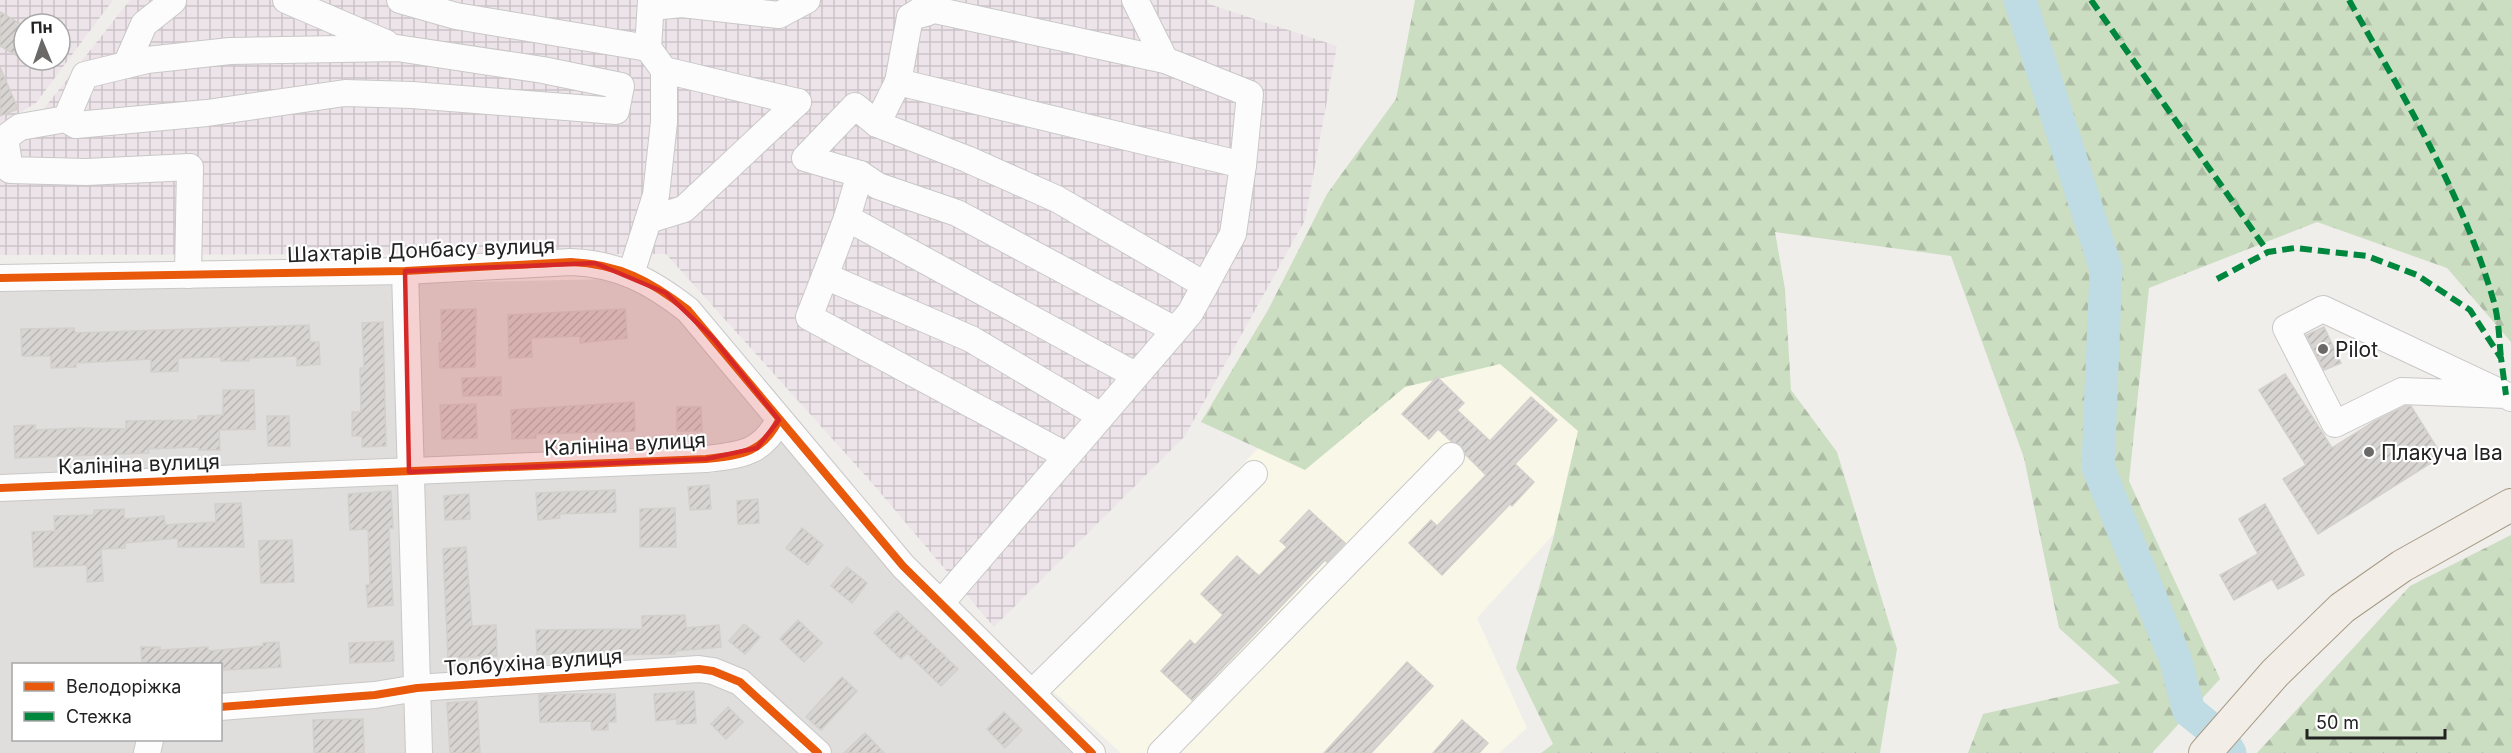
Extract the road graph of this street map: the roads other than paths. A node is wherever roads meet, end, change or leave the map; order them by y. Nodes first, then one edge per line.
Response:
1 (174, 0) edge
2 (286, 0) edge
3 (400, 0) edge
4 (807, 0) edge
5 (937, 0) edge
6 (1134, 0) edge
7 (651, 3) edge
8 (910, 17) junction
9 (398, 48) junction
10 (648, 48) junction
11 (1165, 60) junction
12 (126, 65) junction
13 (664, 70) junction
14 (898, 82) junction
15 (66, 119) junction
16 (877, 124) junction
17 (1243, 165) junction
18 (860, 174) junction
19 (847, 218) junction
20 (648, 220) junction
21 (405, 271) junction
22 (631, 274) junction
23 (188, 275) junction
24 (825, 276) junction
25 (0, 278) edge
26 (1205, 285) junction
27 (1174, 330) junction
28 (1136, 375) junction
29 (2509, 399) edge
30 (1101, 416) junction
31 (779, 420) junction
32 (1067, 456) junction
33 (1451, 456) dead end
34 (410, 472) junction
35 (1254, 474) dead end
36 (0, 488) edge
37 (2511, 505) edge
38 (941, 603) junction
39 (417, 688) junction
40 (1032, 693) junction
41 (222, 707) edge
42 (419, 753) edge
43 (818, 753) edge
44 (1092, 753) edge
45 (1161, 753) edge
46 (2205, 753) edge

1 - 12 street
2 - 9 street
3 - 10 street
4 - 7 street
5 - 8 street
6 - 11 street
7 - 10 street
8 - 11 street
8 - 14 street
9 - 12 street
9 - 15 street
10 - 13 street
11 - 17 street
12 - 15 street
13 - 20 street
13 - 20 street
14 - 16 street
14 - 17 street
15 - 23 street
16 - 18 street
16 - 26 street
17 - 26 street
18 - 19 street
18 - 27 street
19 - 24 street
19 - 28 street
20 - 22 street
21 - 22 street, Шахтарів Донбасу вулиця
21 - 23 street, Шахтарів Донбасу вулиця
21 - 34 street
22 - 31 street, Шахтарів Донбасу вулиця
23 - 25 street, Шахтарів Донбасу вулиця
24 - 30 street
24 - 32 street
26 - 27 street
27 - 28 street
28 - 30 street
29 - 29 street
30 - 32 street
31 - 34 street, Калініна вулиця
31 - 38 street
32 - 38 street
33 - 45 street
34 - 36 street, Калініна вулиця
34 - 39 street
35 - 40 street
37 - 46 main road
38 - 40 street
39 - 41 street, Толбухіна вулиця
39 - 42 street
39 - 43 street, Толбухіна вулиця
40 - 44 street

